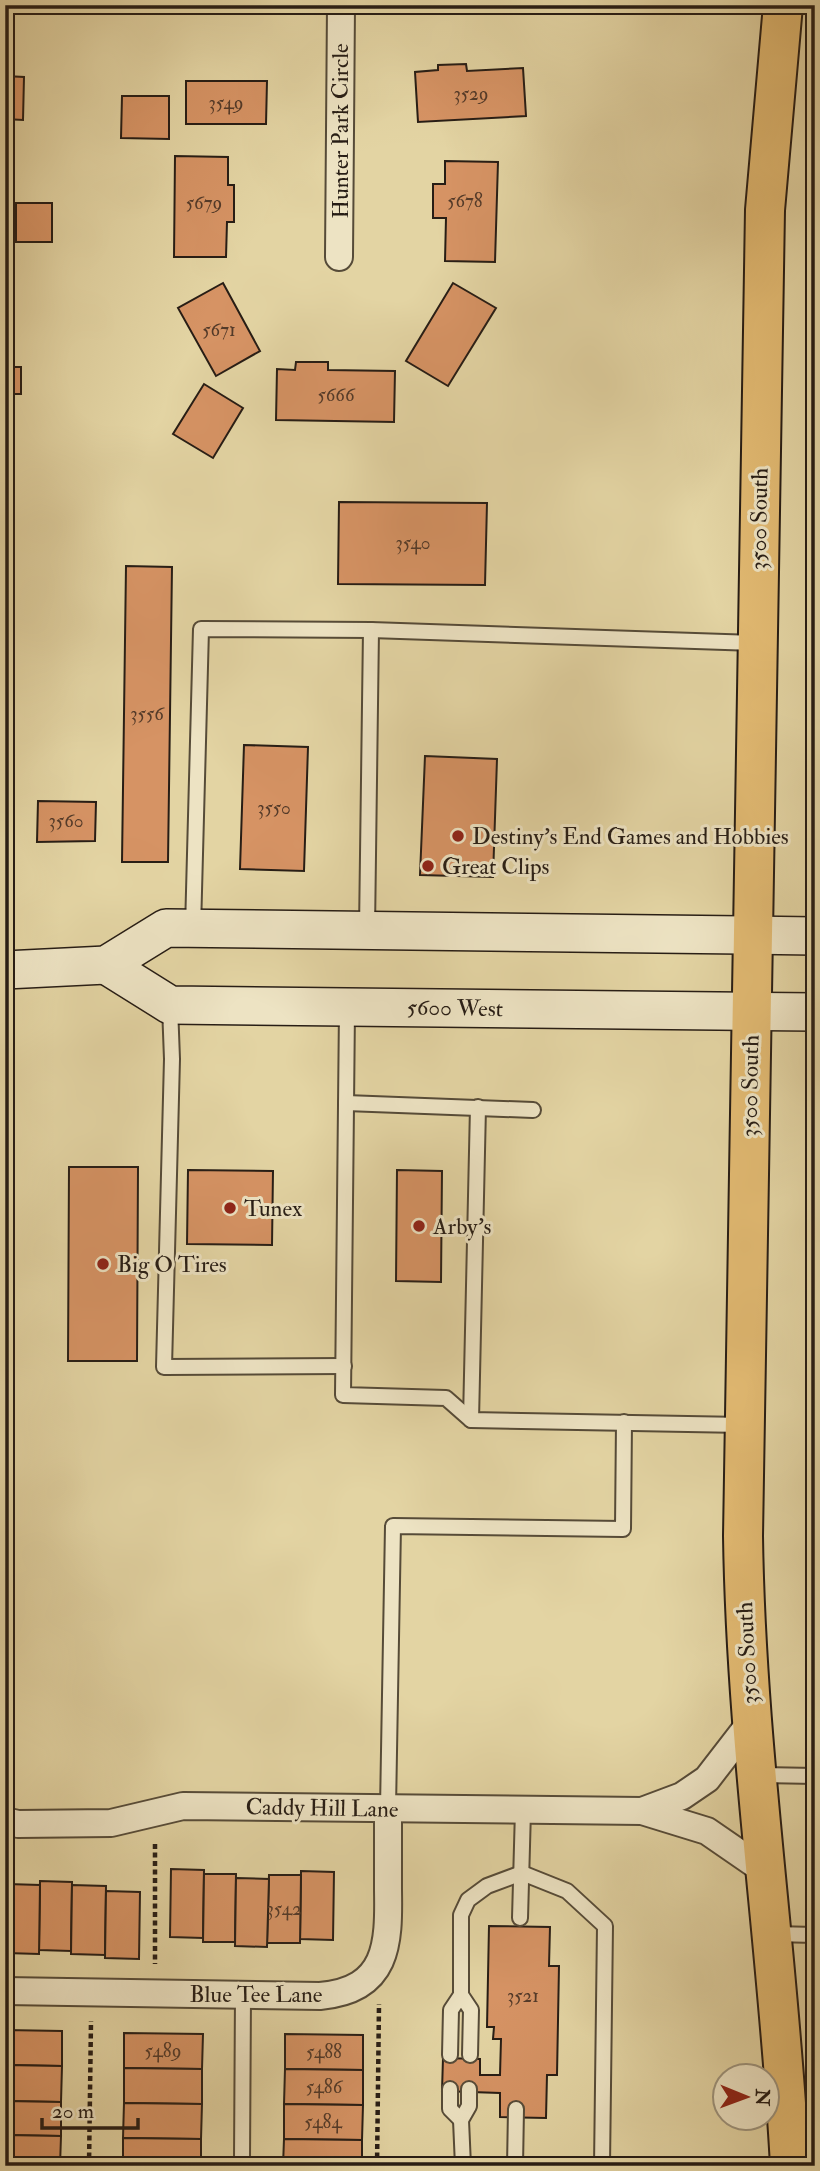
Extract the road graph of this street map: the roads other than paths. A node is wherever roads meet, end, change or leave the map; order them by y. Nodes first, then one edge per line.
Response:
1 (341, 5) edge
2 (783, 5) edge
3 (339, 257) dead end
4 (370, 630) junction
5 (757, 643) junction
6 (193, 929) junction
7 (367, 930) junction
8 (752, 936) junction
9 (815, 936) edge
10 (106, 965) junction
11 (5, 970) edge
12 (170, 1005) junction
13 (347, 1006) junction
14 (751, 1012) junction
15 (815, 1012) edge
16 (346, 1103) junction
17 (478, 1107) junction
18 (533, 1110) dead end
19 (344, 1366) junction
20 (471, 1420) junction
21 (624, 1422) junction
22 (745, 1424) junction
23 (751, 1722) junction
24 (756, 1774) junction
25 (815, 1776) edge
26 (388, 1808) junction
27 (523, 1810) junction
28 (642, 1811) junction
29 (5, 1821) edge
30 (765, 1871) junction
31 (522, 1873) junction
32 (520, 1918) dead end
33 (771, 1934) junction
34 (815, 1935) edge
35 (5, 1991) edge
36 (243, 1995) junction
37 (461, 1995) junction
38 (450, 2055) dead end
39 (470, 2055) dead end
40 (469, 2089) dead end
41 (450, 2090) dead end
42 (516, 2109) dead end
43 (461, 2120) junction
44 (242, 2160) dead end
45 (463, 2166) edge
46 (515, 2166) edge
47 (602, 2166) edge
48 (790, 2166) edge

1 - 3 street, Hunter Park Circle
2 - 5 main road, 3500 South
4 - 5 lane
4 - 6 lane
4 - 7 lane
5 - 8 main road, 3500 South
6 - 7 main road
6 - 10 main road
7 - 8 main road
8 - 9 main road
8 - 14 main road, 3500 South
10 - 11 main road
10 - 12 main road
12 - 13 main road, 5600 West
12 - 19 lane
13 - 14 main road, 5600 West
13 - 16 lane
14 - 15 main road, 5600 West
14 - 22 main road, 3500 South
16 - 17 lane
16 - 19 lane
17 - 18 lane
17 - 20 lane
19 - 20 lane
20 - 21 lane
21 - 22 lane
21 - 26 lane
22 - 23 main road, 3500 South
23 - 24 main road, 3500 South
23 - 28 street, Caddy Hill Lane
24 - 25 lane
24 - 30 main road, 3500 South
26 - 27 street, Caddy Hill Lane
26 - 29 street, Caddy Hill Lane
26 - 36 street, Blue Tee Lane
27 - 28 street, Caddy Hill Lane
27 - 31 lane
28 - 30 street, Caddy Hill Lane
30 - 33 main road, 3500 South
31 - 32 lane
31 - 37 lane
31 - 47 lane
33 - 34 lane
33 - 48 main road, 3500 South
35 - 36 street, Blue Tee Lane
36 - 44 lane
37 - 38 lane
37 - 39 lane
40 - 43 lane
41 - 43 lane
42 - 46 lane
43 - 45 lane

